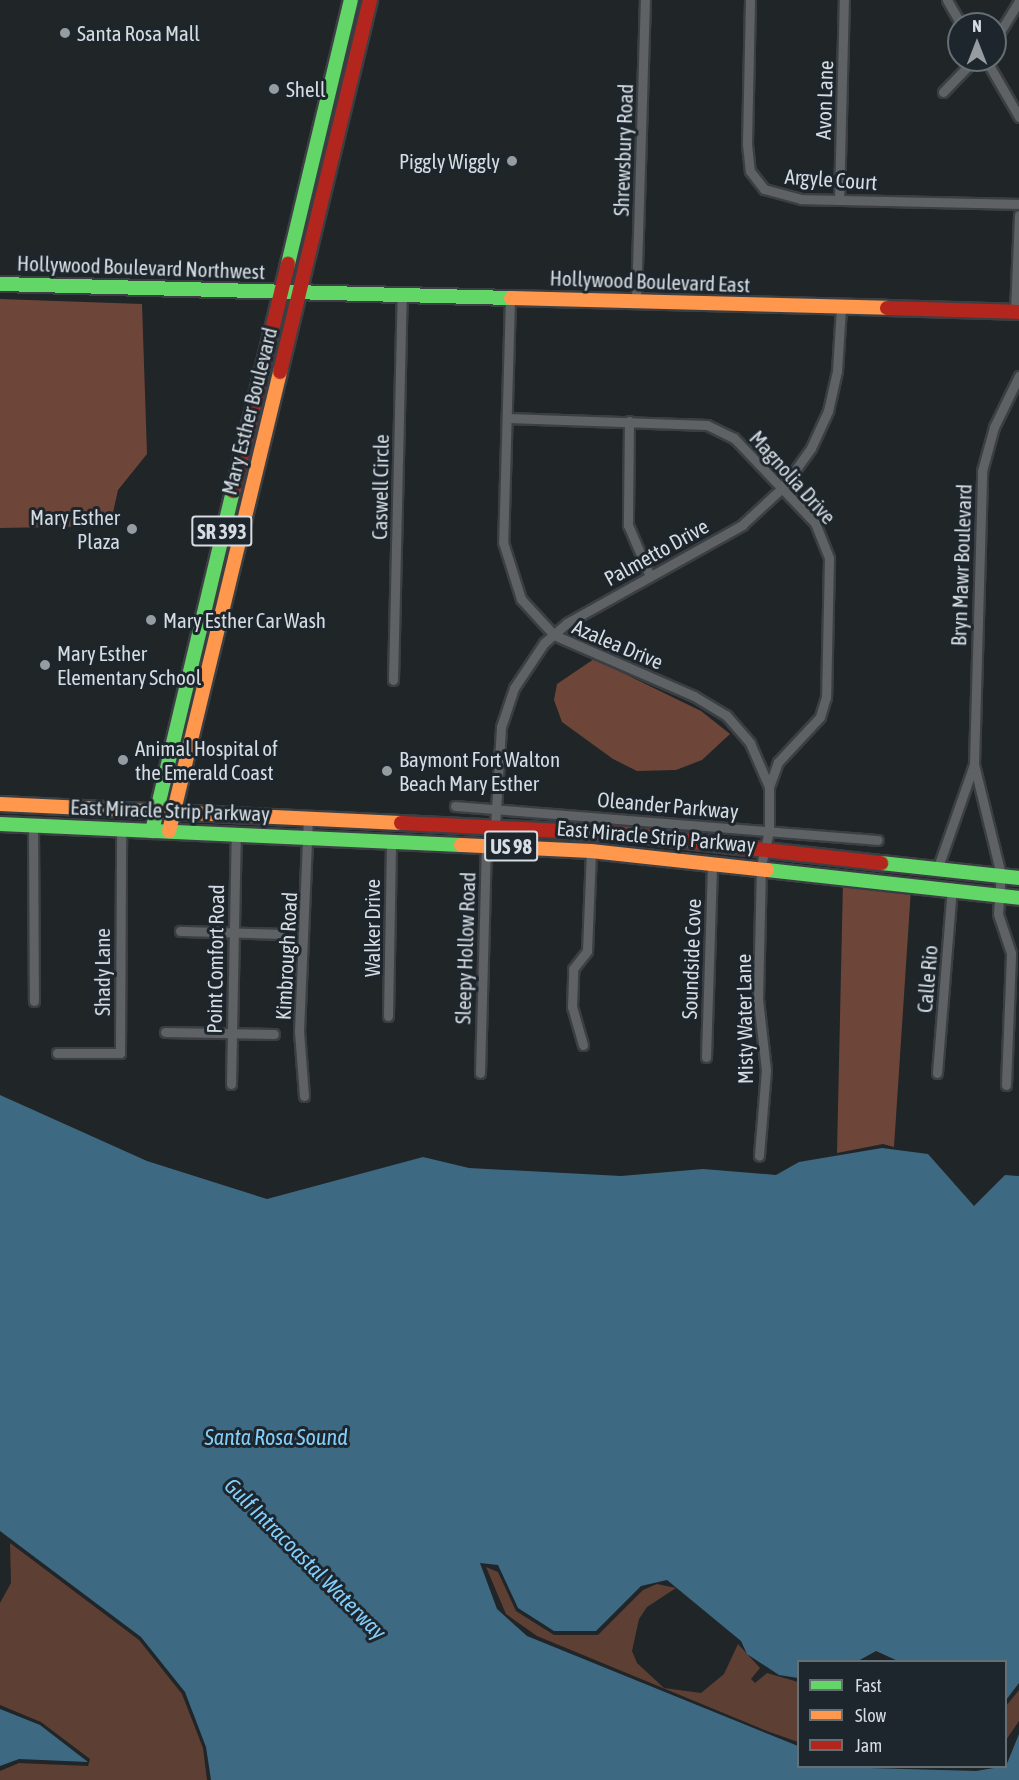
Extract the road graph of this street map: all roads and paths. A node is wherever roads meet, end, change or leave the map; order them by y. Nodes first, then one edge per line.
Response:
1 (351, 0) edge
2 (370, 0) edge
3 (645, 0) edge
4 (750, 0) edge
5 (844, 0) edge
6 (1019, 1) edge
7 (1007, 20) edge
8 (962, 72) edge
9 (993, 72) edge
10 (943, 92) dead end
11 (1019, 117) edge
12 (839, 200) junction
13 (1019, 204) edge
14 (1019, 215) edge
15 (0, 284) edge
16 (280, 292) junction
17 (300, 293) junction
18 (402, 295) junction
19 (510, 297) junction
20 (636, 301) junction
21 (841, 307) junction
22 (1017, 312) edge
23 (1019, 376) edge
24 (507, 417) junction
25 (629, 421) junction
26 (783, 487) junction
27 (650, 576) junction
28 (554, 635) junction
29 (393, 680) dead end
30 (974, 764) junction
31 (769, 787) junction
32 (0, 804) edge
33 (455, 806) dead end
34 (496, 808) junction
35 (154, 810) junction
36 (173, 811) junction
37 (308, 817) junction
38 (0, 824) edge
39 (33, 825) junction
40 (495, 826) junction
41 (121, 829) junction
42 (152, 831) junction
43 (169, 831) junction
44 (769, 831) junction
45 (236, 834) junction
46 (308, 837) junction
47 (878, 840) dead end
48 (391, 841) junction
49 (486, 845) junction
50 (765, 847) junction
51 (591, 851) junction
52 (712, 862) junction
53 (761, 866) junction
54 (938, 867) junction
55 (1001, 875) junction
56 (1019, 878) edge
57 (952, 888) junction
58 (999, 895) junction
59 (1019, 898) edge
60 (180, 931) dead end
61 (234, 933) junction
62 (279, 934) dead end
63 (34, 1001) dead end
64 (388, 1016) dead end
65 (165, 1032) dead end
66 (232, 1033) junction
67 (274, 1034) dead end
68 (583, 1045) dead end
69 (57, 1053) dead end
70 (706, 1057) dead end
71 (480, 1072) dead end
72 (938, 1073) dead end
73 (231, 1084) dead end
74 (1006, 1085) dead end
75 (304, 1096) dead end
76 (759, 1156) dead end

1 - 16 main road, Mary Esther Boulevard / SR 393
2 - 17 main road, Mary Esther Boulevard / SR 393
3 - 20 street, Shrewsbury Road
4 - 12 street, Argyle Court
5 - 12 street, Avon Lane
6 - 7 street
8 - 10 street
9 - 11 street
12 - 13 street, Argyle Court
14 - 22 street
15 - 16 main road, Hollywood Boulevard Northwest
16 - 17 main road, Hollywood Boulevard East
16 - 35 main road, Mary Esther Boulevard / SR 393
17 - 18 main road, Hollywood Boulevard East
17 - 36 main road, Mary Esther Boulevard / SR 393
18 - 19 main road, Hollywood Boulevard East
18 - 29 street, Caswell Circle
19 - 20 main road, Hollywood Boulevard East
19 - 24 street, Azalea Drive
20 - 21 main road, Hollywood Boulevard East
21 - 22 main road, Hollywood Boulevard East
21 - 26 street, Palmetto Drive
23 - 30 street, Bryn Mawr Boulevard
24 - 25 street, Magnolia Drive
24 - 28 street, Azalea Drive
25 - 26 street, Magnolia Drive
25 - 27 street
26 - 27 street, Palmetto Drive
26 - 31 street, Magnolia Drive
27 - 28 street, Palmetto Drive
28 - 31 street, Azalea Drive
28 - 34 street, Palmetto Drive
30 - 54 street, Bryn Mawr Boulevard
30 - 55 street, Bryn Mawr Boulevard
31 - 44 street, Azalea Drive
32 - 35 main road, East Miracle Strip Parkway / US 98
33 - 34 street, Oleander Parkway
34 - 40 street, Palmetto Drive
34 - 44 street, Oleander Parkway
35 - 36 main road, East Miracle Strip Parkway / US 98
35 - 42 main road, Mary Esther Boulevard / SR 393
36 - 37 main road, East Miracle Strip Parkway / US 98
36 - 43 main road, Mary Esther Boulevard / SR 393
37 - 40 main road, East Miracle Strip Parkway / US 98
37 - 46 street, Kimbrough Road
38 - 39 main road, East Miracle Strip Parkway / US 98
39 - 41 main road, East Miracle Strip Parkway / US 98
39 - 63 street
40 - 49 street, Sleepy Hollow Road
40 - 50 main road, East Miracle Strip Parkway / US 98
41 - 42 main road, East Miracle Strip Parkway / US 98
41 - 69 street, Shady Lane
42 - 43 main road, East Miracle Strip Parkway / US 98
43 - 45 main road, East Miracle Strip Parkway / US 98
44 - 47 street, Oleander Parkway
44 - 50 street, Azalea Drive
45 - 46 main road, East Miracle Strip Parkway / US 98
45 - 61 street, Point Comfort Road
46 - 48 main road, East Miracle Strip Parkway / US 98
46 - 75 street, Kimbrough Road
48 - 49 main road, East Miracle Strip Parkway / US 98
48 - 64 street, Walker Drive
49 - 51 main road, East Miracle Strip Parkway / US 98
49 - 71 street, Sleepy Hollow Road
50 - 53 street, Misty Water Lane
50 - 54 main road, East Miracle Strip Parkway / US 98
51 - 52 main road, East Miracle Strip Parkway / US 98
51 - 68 street
52 - 53 main road, East Miracle Strip Parkway / US 98
52 - 70 street, Soundside Cove
53 - 57 main road, East Miracle Strip Parkway / US 98
53 - 76 street, Misty Water Lane
54 - 55 main road, East Miracle Strip Parkway / US 98
55 - 56 main road, East Miracle Strip Parkway / US 98
55 - 58 street, Bryn Mawr Boulevard
57 - 58 main road, East Miracle Strip Parkway / US 98
57 - 72 street, Calle Rio
58 - 59 main road, East Miracle Strip Parkway / US 98
58 - 74 street, Bryn Mawr Boulevard
60 - 61 street
61 - 62 street
61 - 66 street, Point Comfort Road
65 - 66 street
66 - 67 street
66 - 73 street, Point Comfort Road

